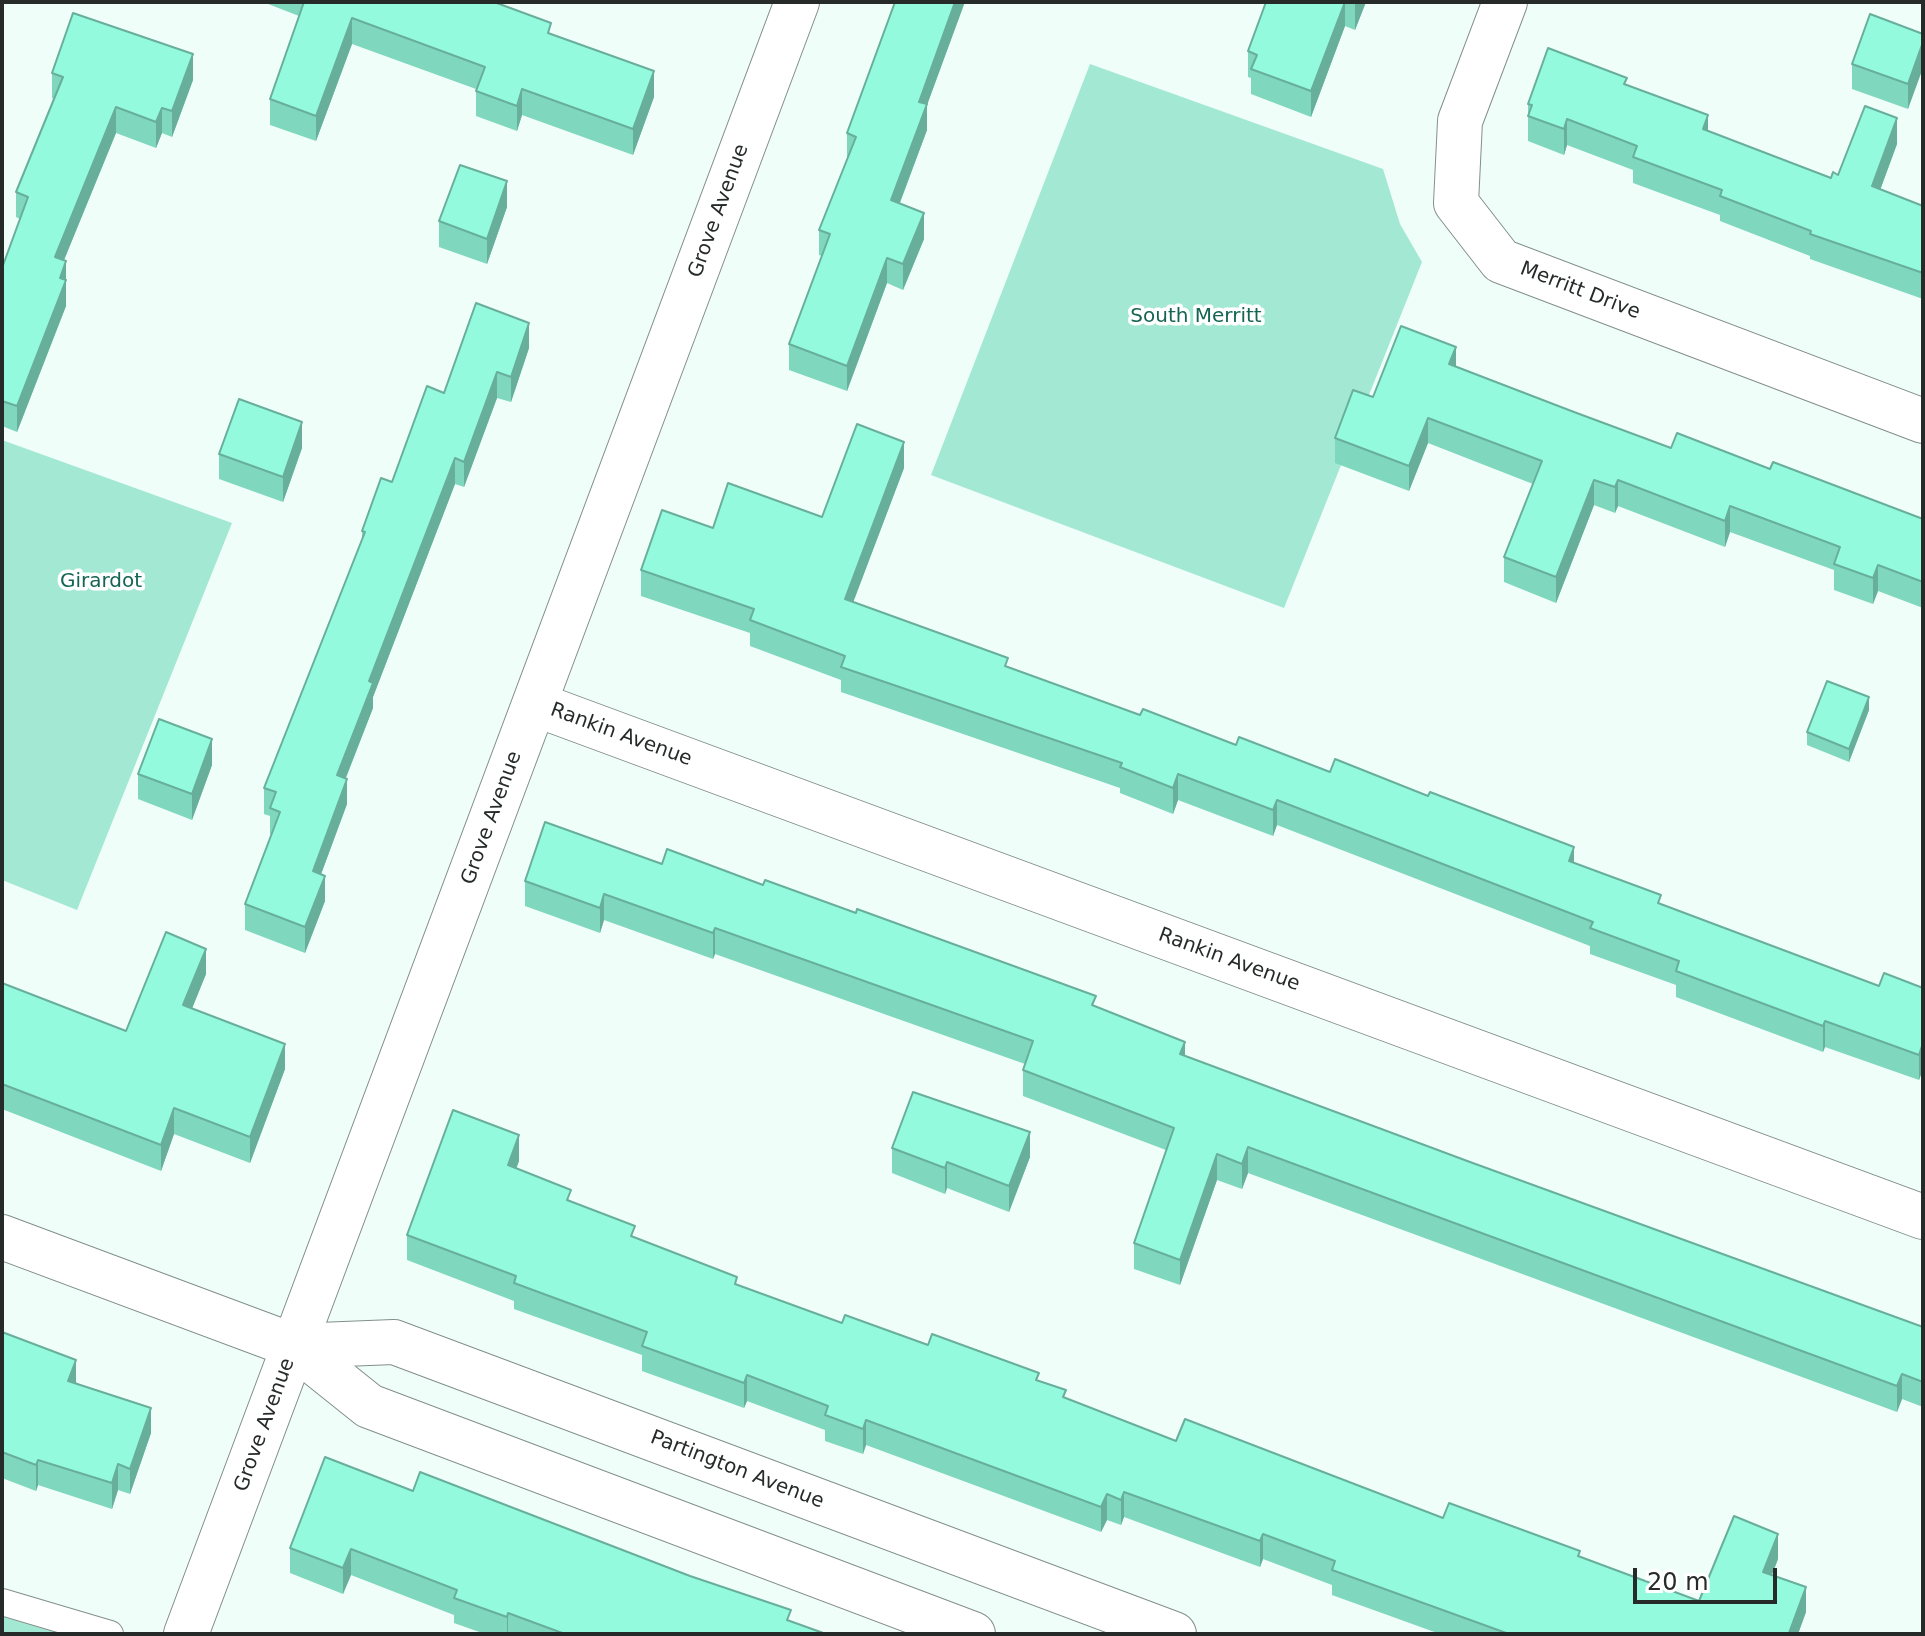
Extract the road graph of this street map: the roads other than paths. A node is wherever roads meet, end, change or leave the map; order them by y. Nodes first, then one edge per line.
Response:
1 (797, 2) edge
2 (1505, 2) edge
3 (1923, 421) edge
4 (535, 704) junction
5 (1923, 1217) edge
6 (2, 1237) edge
7 (294, 1346) junction
8 (2, 1602) edge
9 (110, 1634) edge
10 (186, 1634) edge
11 (973, 1634) edge
12 (1174, 1634) edge

1 - 4 street, Grove Avenue
2 - 3 street, Merritt Drive
4 - 5 street, Rankin Avenue
4 - 7 street, Grove Avenue
6 - 7 street, Partington Avenue
7 - 10 street, Grove Avenue
7 - 11 street, Partington Avenue
7 - 12 street, Partington Avenue
8 - 9 lane

